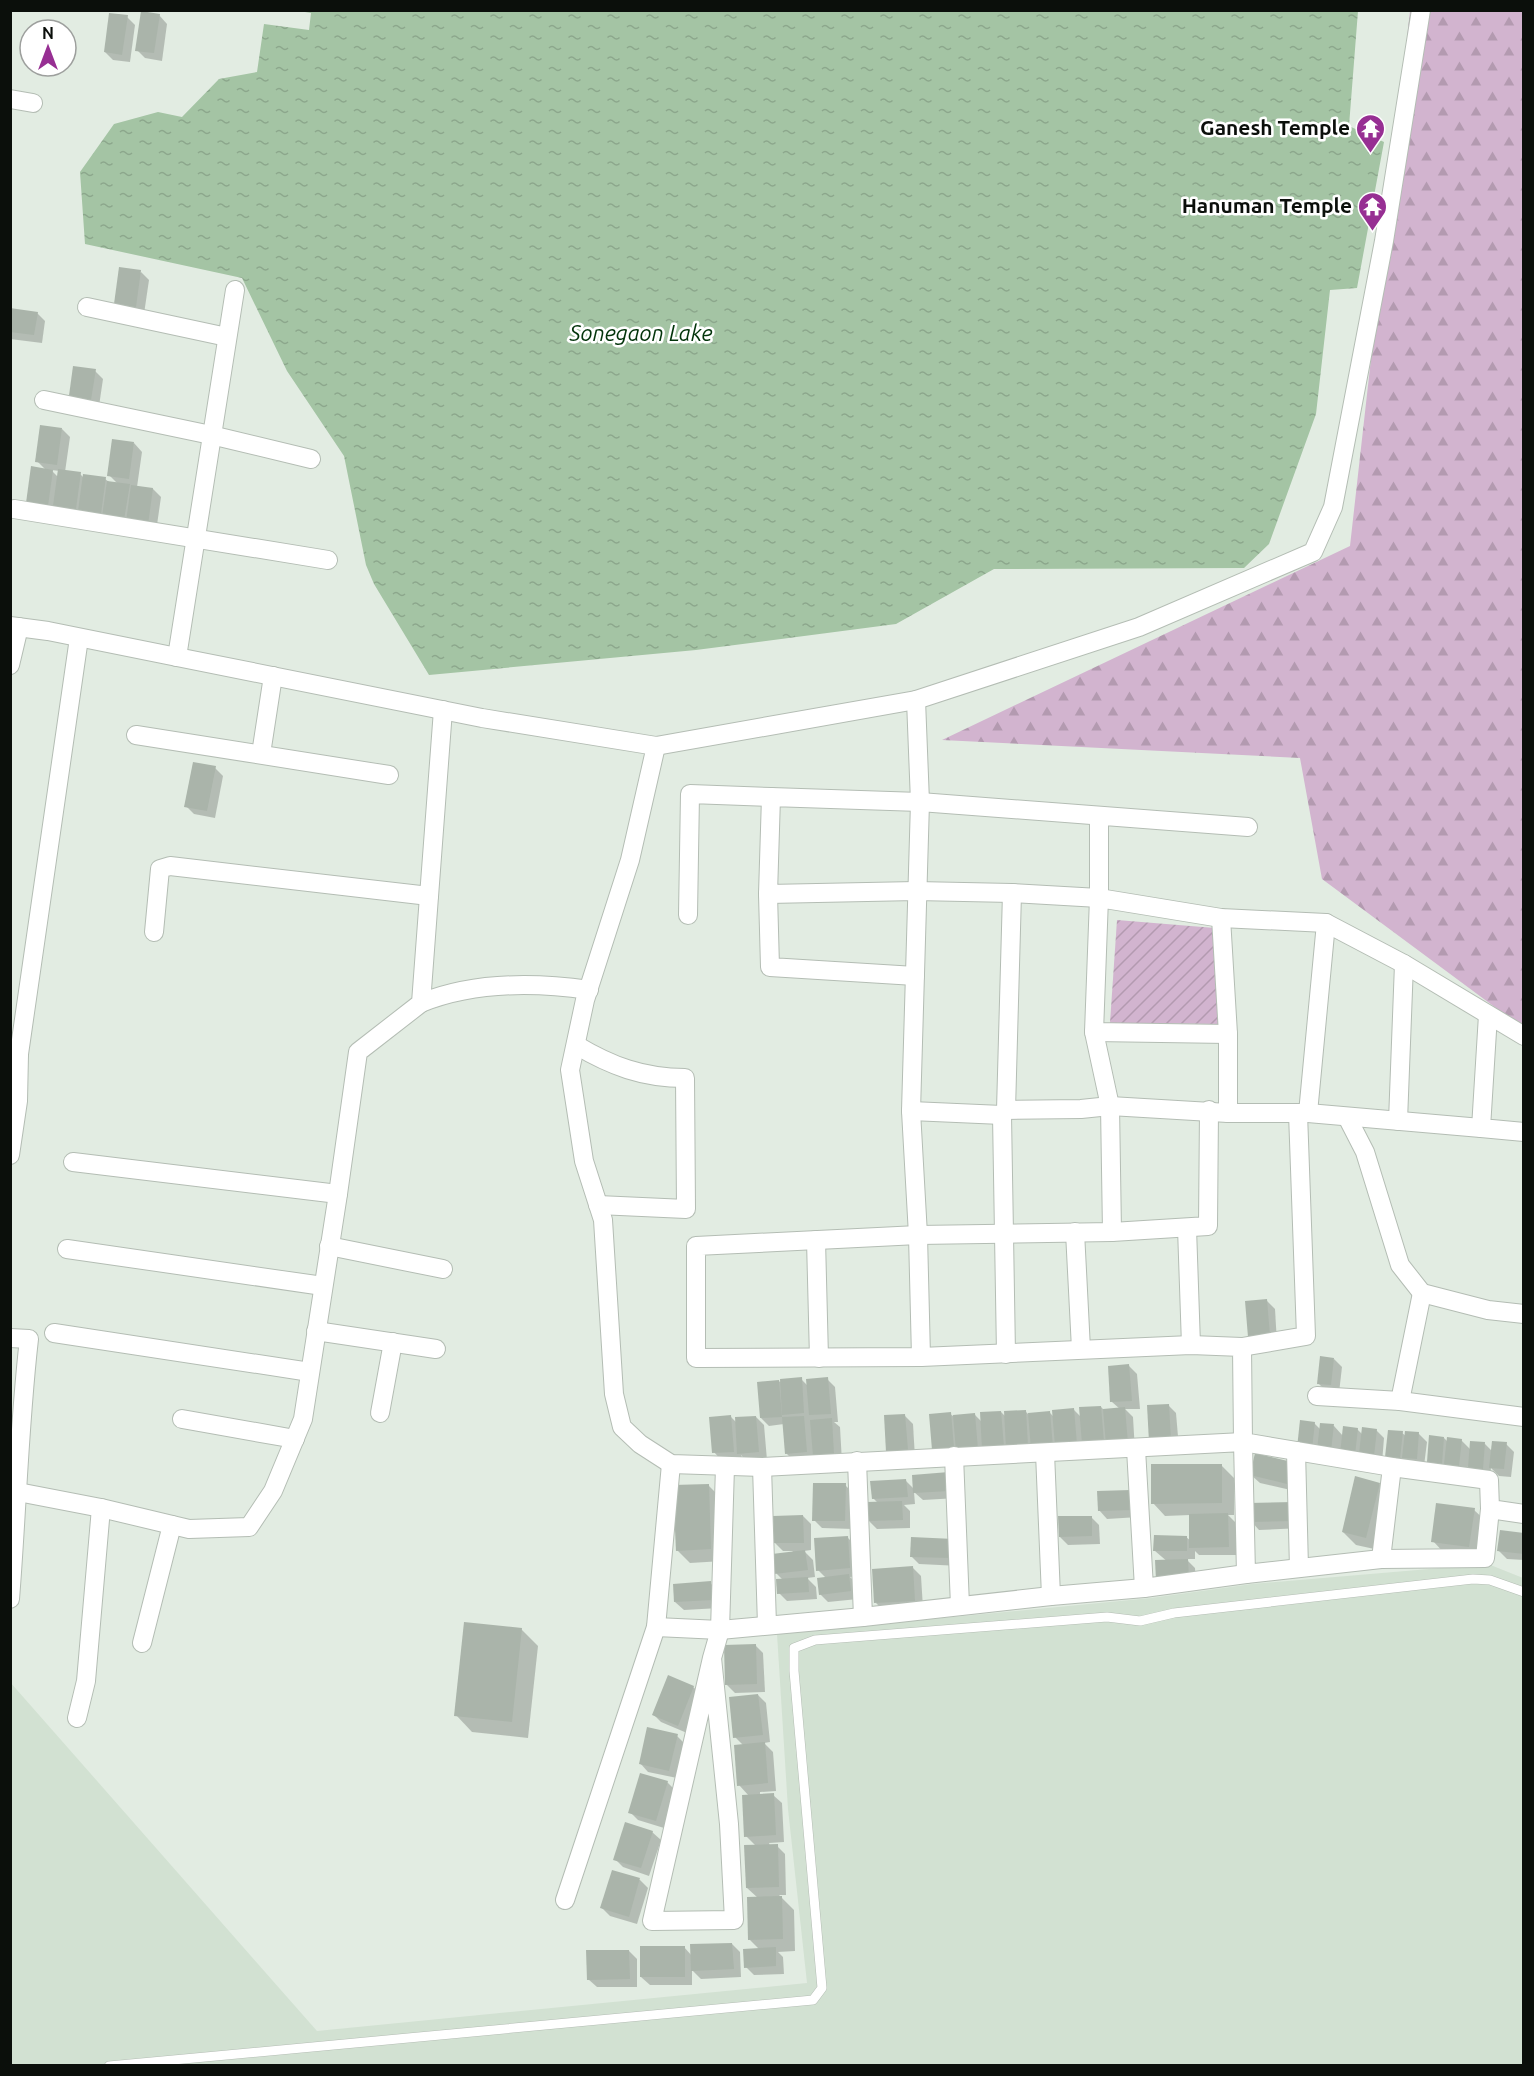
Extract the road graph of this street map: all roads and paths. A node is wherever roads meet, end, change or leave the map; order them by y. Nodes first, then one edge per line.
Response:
1 (1421, 10) edge
2 (10, 99) edge
3 (33, 103) dead end
4 (235, 290) dead end
5 (87, 307) dead end
6 (227, 337) junction
7 (44, 400) dead end
8 (211, 435) junction
9 (311, 459) dead end
10 (14, 509) dead end
11 (195, 539) junction
12 (328, 560) dead end
13 (15, 627) edge
14 (79, 638) junction
15 (177, 657) junction
16 (10, 665) edge
17 (273, 676) junction
18 (916, 700) junction
19 (443, 710) junction
20 (136, 735) dead end
21 (656, 746) junction
22 (261, 754) junction
23 (389, 775) dead end
24 (771, 797) junction
25 (920, 802) junction
26 (1099, 817) junction
27 (1248, 827) dead end
28 (916, 891) junction
29 (1012, 893) junction
30 (768, 894) junction
31 (429, 896) junction
32 (1099, 898) junction
33 (688, 915) dead end
34 (1221, 918) junction
35 (1326, 923) junction
36 (154, 932) dead end
37 (1404, 964) junction
38 (915, 976) junction
39 (589, 990) junction
40 (421, 1003) junction
41 (1488, 1015) junction
42 (1094, 1032) junction
43 (1227, 1034) junction
44 (1524, 1036) edge
45 (576, 1045) junction
46 (15, 1054) edge
47 (1110, 1106) junction
48 (1209, 1110) junction
49 (911, 1111) junction
50 (1004, 1113) junction
51 (1227, 1113) junction
52 (1303, 1113) junction
53 (1347, 1117) junction
54 (1398, 1121) junction
55 (1481, 1128) junction
56 (1524, 1132) edge
57 (10, 1155) edge
58 (73, 1162) dead end
59 (338, 1194) junction
60 (598, 1205) junction
61 (1187, 1228) junction
62 (1075, 1232) junction
63 (1112, 1232) junction
64 (1004, 1234) junction
65 (918, 1235) junction
66 (816, 1240) junction
67 (329, 1246) junction
68 (67, 1249) dead end
69 (443, 1269) dead end
70 (323, 1286) junction
71 (1422, 1293) junction
72 (1524, 1314) edge
73 (316, 1331) junction
74 (54, 1334) dead end
75 (10, 1338) edge
76 (393, 1342) junction
77 (1191, 1345) junction
78 (1242, 1347) junction
79 (436, 1349) dead end
80 (1081, 1349) junction
81 (1006, 1354) junction
82 (921, 1357) junction
83 (819, 1358) junction
84 (310, 1372) junction
85 (1317, 1396) dead end
86 (16, 1400) edge
87 (1400, 1401) junction
88 (380, 1413) dead end
89 (1524, 1417) edge
90 (182, 1419) dead end
91 (295, 1439) junction
92 (1243, 1442) junction
93 (1136, 1449) junction
94 (1296, 1451) junction
95 (1046, 1454) junction
96 (954, 1456) junction
97 (857, 1461) junction
98 (671, 1464) junction
99 (725, 1467) junction
100 (762, 1467) junction
101 (1392, 1467) junction
102 (15, 1502) edge
103 (100, 1508) junction
104 (1490, 1509) junction
105 (1524, 1514) edge
106 (172, 1525) junction
107 (1381, 1559) junction
108 (1299, 1568) junction
109 (11, 1573) edge
110 (1246, 1574) junction
111 (1144, 1588) junction
112 (1524, 1592) edge
113 (1050, 1596) junction
114 (10, 1599) edge
115 (960, 1606) junction
116 (863, 1617) junction
117 (767, 1625) junction
118 (656, 1627) junction
119 (720, 1630) junction
120 (142, 1643) dead end
121 (712, 1658) junction
122 (77, 1718) dead end
123 (565, 1900) dead end
124 (110, 2066) edge

1 - 18 street
2 - 3 street
4 - 6 street
5 - 6 street
6 - 8 street
7 - 8 street
8 - 9 street
8 - 11 street
10 - 11 street
11 - 12 street
11 - 15 street
13 - 14 street
13 - 16 street
14 - 15 street
14 - 46 street
15 - 17 street
17 - 19 street
17 - 22 street
18 - 21 street
18 - 25 street
19 - 21 street
19 - 31 street
20 - 22 street
21 - 39 street
22 - 23 street
24 - 25 street
24 - 30 street
24 - 33 street
25 - 26 street
25 - 28 street
26 - 27 street
26 - 32 street
28 - 29 street
28 - 30 street
28 - 38 street
29 - 32 street
29 - 50 street
30 - 38 street
31 - 36 street
31 - 40 street
32 - 34 street
32 - 42 street
34 - 35 street
34 - 43 street
35 - 37 street
35 - 52 street
37 - 41 street
37 - 54 street
38 - 49 street
39 - 40 street
39 - 45 street
40 - 59 street
41 - 44 street
41 - 55 street
42 - 43 street
42 - 47 street
43 - 51 street
45 - 60 street
45 - 60 street
46 - 57 street
47 - 48 street
47 - 50 street
47 - 63 street
48 - 51 street
48 - 61 street
49 - 50 street
49 - 65 street
50 - 64 street
51 - 52 street
52 - 53 street
52 - 78 street
53 - 54 street
53 - 71 street
54 - 55 street
55 - 56 street
58 - 59 street
59 - 67 street
60 - 98 street
61 - 63 street
61 - 77 street
62 - 63 street
62 - 64 street
62 - 80 street
64 - 65 street
64 - 81 street
65 - 66 street
65 - 82 street
66 - 83 street
66 - 83 street
67 - 69 street
67 - 70 street
68 - 70 street
70 - 73 street
71 - 72 street
71 - 87 street
73 - 76 street
73 - 84 street
74 - 84 street
75 - 86 street
76 - 79 street
76 - 88 street
77 - 78 street
77 - 80 street
78 - 92 street
80 - 81 street
81 - 82 street
82 - 83 street
84 - 91 street
85 - 87 street
86 - 102 street
87 - 89 street
90 - 91 street
91 - 106 street
92 - 93 street
92 - 94 street
92 - 110 street
93 - 95 street
93 - 111 street
94 - 101 street
94 - 108 street
95 - 96 street
95 - 113 street
96 - 97 street
96 - 115 street
97 - 100 street
97 - 116 street
98 - 99 street
98 - 118 street
99 - 100 street
99 - 119 street
100 - 117 street
101 - 104 street
101 - 107 street
102 - 103 street
102 - 109 street
103 - 106 street
103 - 122 street
104 - 105 street
104 - 107 street
106 - 120 street
107 - 108 street
108 - 110 street
109 - 114 street
110 - 111 street
111 - 113 street
112 - 124 lane
113 - 115 street
115 - 116 street
116 - 117 street
117 - 119 street
118 - 119 street
118 - 123 street
119 - 121 street
121 - 121 street

